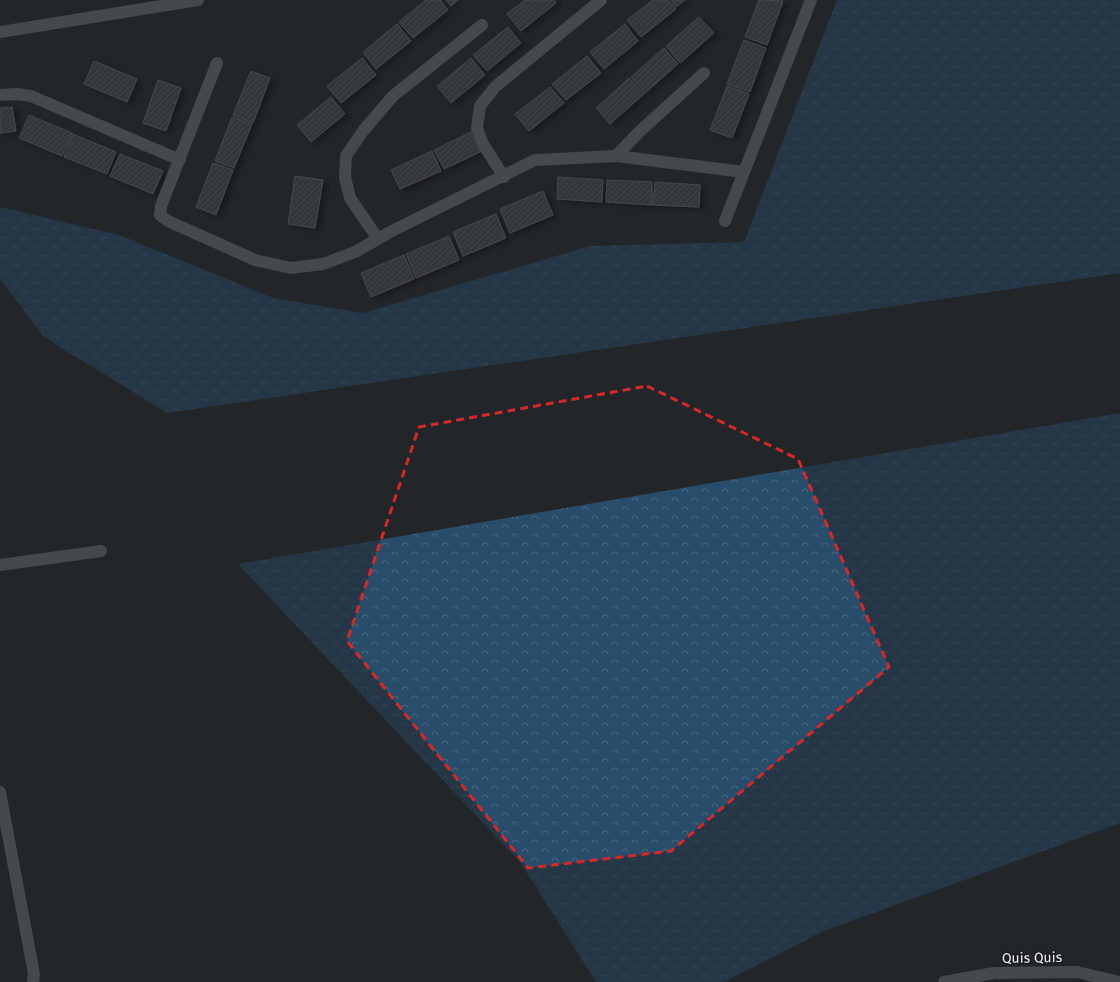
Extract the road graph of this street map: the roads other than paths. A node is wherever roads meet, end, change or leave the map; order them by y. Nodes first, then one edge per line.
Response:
1 (198, 0) edge
2 (600, 0) edge
3 (811, 0) edge
4 (482, 25) dead end
5 (0, 32) edge
6 (217, 63) dead end
7 (704, 73) dead end
8 (0, 95) edge
9 (616, 156) junction
10 (180, 160) junction
11 (744, 172) junction
12 (504, 177) junction
13 (725, 221) dead end
14 (378, 239) junction
15 (101, 551) dead end
16 (0, 565) edge
17 (0, 792) edge
18 (33, 982) edge
19 (944, 982) edge
20 (1119, 982) edge

1 - 5 street
2 - 12 street
3 - 11 street
4 - 14 street
6 - 10 street
7 - 9 street
8 - 10 street
9 - 11 street
9 - 12 street
10 - 14 street
11 - 13 street
12 - 14 street
15 - 16 street
17 - 18 street
19 - 20 street, Quis Quis

